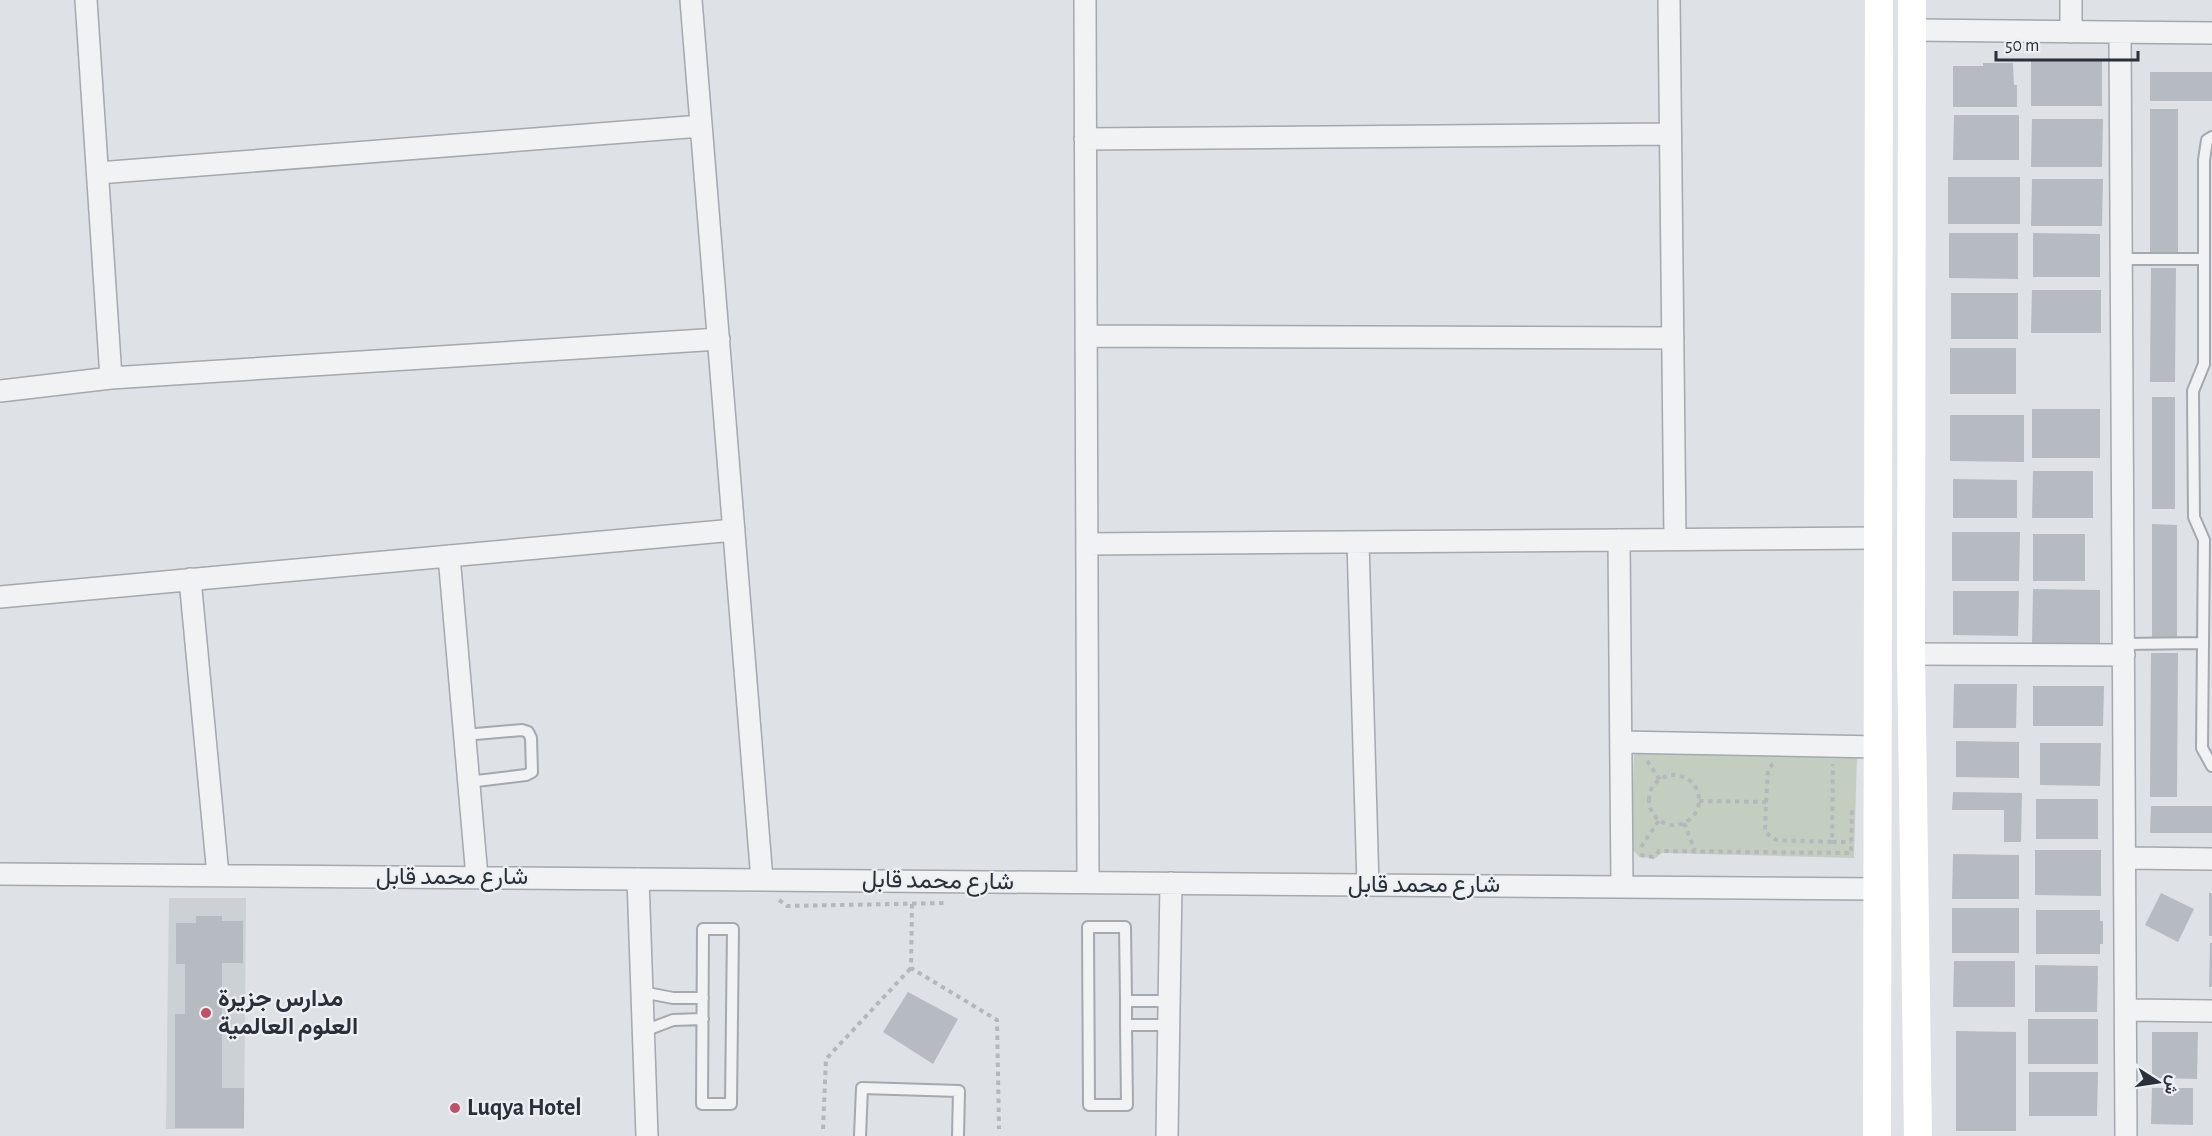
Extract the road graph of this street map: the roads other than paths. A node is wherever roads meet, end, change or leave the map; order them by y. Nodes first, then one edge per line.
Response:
1 (86, 0) edge
2 (691, 0) edge
3 (1084, 0) edge
4 (1669, 0) edge
5 (1879, 0) edge
6 (1912, 0) edge
7 (2071, 0) edge
8 (1912, 30) junction
9 (2071, 32) junction
10 (2120, 33) junction
11 (2212, 33) edge
12 (701, 126) junction
13 (1670, 134) junction
14 (2212, 137) edge
15 (1085, 139) junction
16 (98, 173) junction
17 (2122, 259) junction
18 (2203, 259) junction
19 (1086, 336) junction
20 (1672, 338) junction
21 (718, 339) junction
22 (111, 378) junction
23 (0, 391) edge
24 (734, 530) junction
25 (1878, 538) junction
26 (1618, 540) junction
27 (1676, 540) junction
28 (1358, 542) junction
29 (1087, 544) junction
30 (449, 556) junction
31 (190, 579) junction
32 (0, 597) edge
33 (2203, 643) junction
34 (2124, 650) junction
35 (1911, 654) junction
36 (464, 735) junction
37 (1621, 742) junction
38 (1877, 747) junction
39 (2212, 766) edge
40 (468, 782) junction
41 (2125, 858) junction
42 (2212, 859) edge
43 (0, 874) edge
44 (218, 875) junction
45 (477, 877) junction
46 (638, 879) junction
47 (762, 880) junction
48 (1088, 882) junction
49 (1171, 883) junction
50 (1368, 885) junction
51 (1622, 887) junction
52 (1877, 889) junction
53 (642, 992) junction
54 (703, 998) junction
55 (1126, 1001) junction
56 (1169, 1001) junction
57 (2126, 1010) junction
58 (2212, 1011) edge
59 (702, 1019) junction
60 (1126, 1025) junction
61 (1169, 1025) junction
62 (644, 1031) junction
63 (647, 1136) edge
64 (860, 1136) edge
65 (958, 1136) edge
66 (1167, 1136) edge
67 (1877, 1136) edge
68 (1918, 1136) edge
69 (2126, 1136) edge

1 - 16 street
2 - 12 street
3 - 15 street
4 - 13 street
5 - 25 street
6 - 8 street
7 - 9 street
8 - 9 street
8 - 35 street
9 - 10 street
10 - 11 street
10 - 17 street
12 - 16 street
12 - 21 street
13 - 15 street
13 - 20 street
14 - 18 lane
15 - 19 street
16 - 22 street
17 - 18 lane
17 - 34 street
18 - 33 lane
19 - 20 street
19 - 29 street
20 - 27 street
21 - 22 street
21 - 24 street
22 - 23 street
24 - 30 street
24 - 47 street
25 - 27 street
25 - 38 street
26 - 27 street
26 - 28 street
26 - 37 street
28 - 29 street
28 - 50 street
29 - 48 street
30 - 31 street
30 - 36 street
31 - 32 street
31 - 44 street
33 - 34 lane
33 - 39 lane
34 - 35 street
34 - 41 street
35 - 68 street
36 - 40 street
36 - 40 lane
37 - 38 street
37 - 51 street
38 - 52 street
40 - 45 street
41 - 42 street
41 - 57 street
43 - 44 street, شارع محمد قابل
44 - 45 street, شارع محمد قابل
45 - 46 street, شارع محمد قابل
46 - 47 street, شارع محمد قابل
46 - 53 street
47 - 48 street, شارع محمد قابل
48 - 49 street, شارع محمد قابل
49 - 50 street, شارع محمد قابل
49 - 56 street
50 - 51 street, شارع محمد قابل
51 - 52 street, شارع محمد قابل
52 - 67 street
53 - 54 lane
53 - 62 street
54 - 59 lane
54 - 59 lane
55 - 56 lane
55 - 60 lane
55 - 60 lane
56 - 61 street
57 - 58 street
57 - 69 street
59 - 62 lane
60 - 61 lane
61 - 66 street
62 - 63 street
64 - 65 lane

